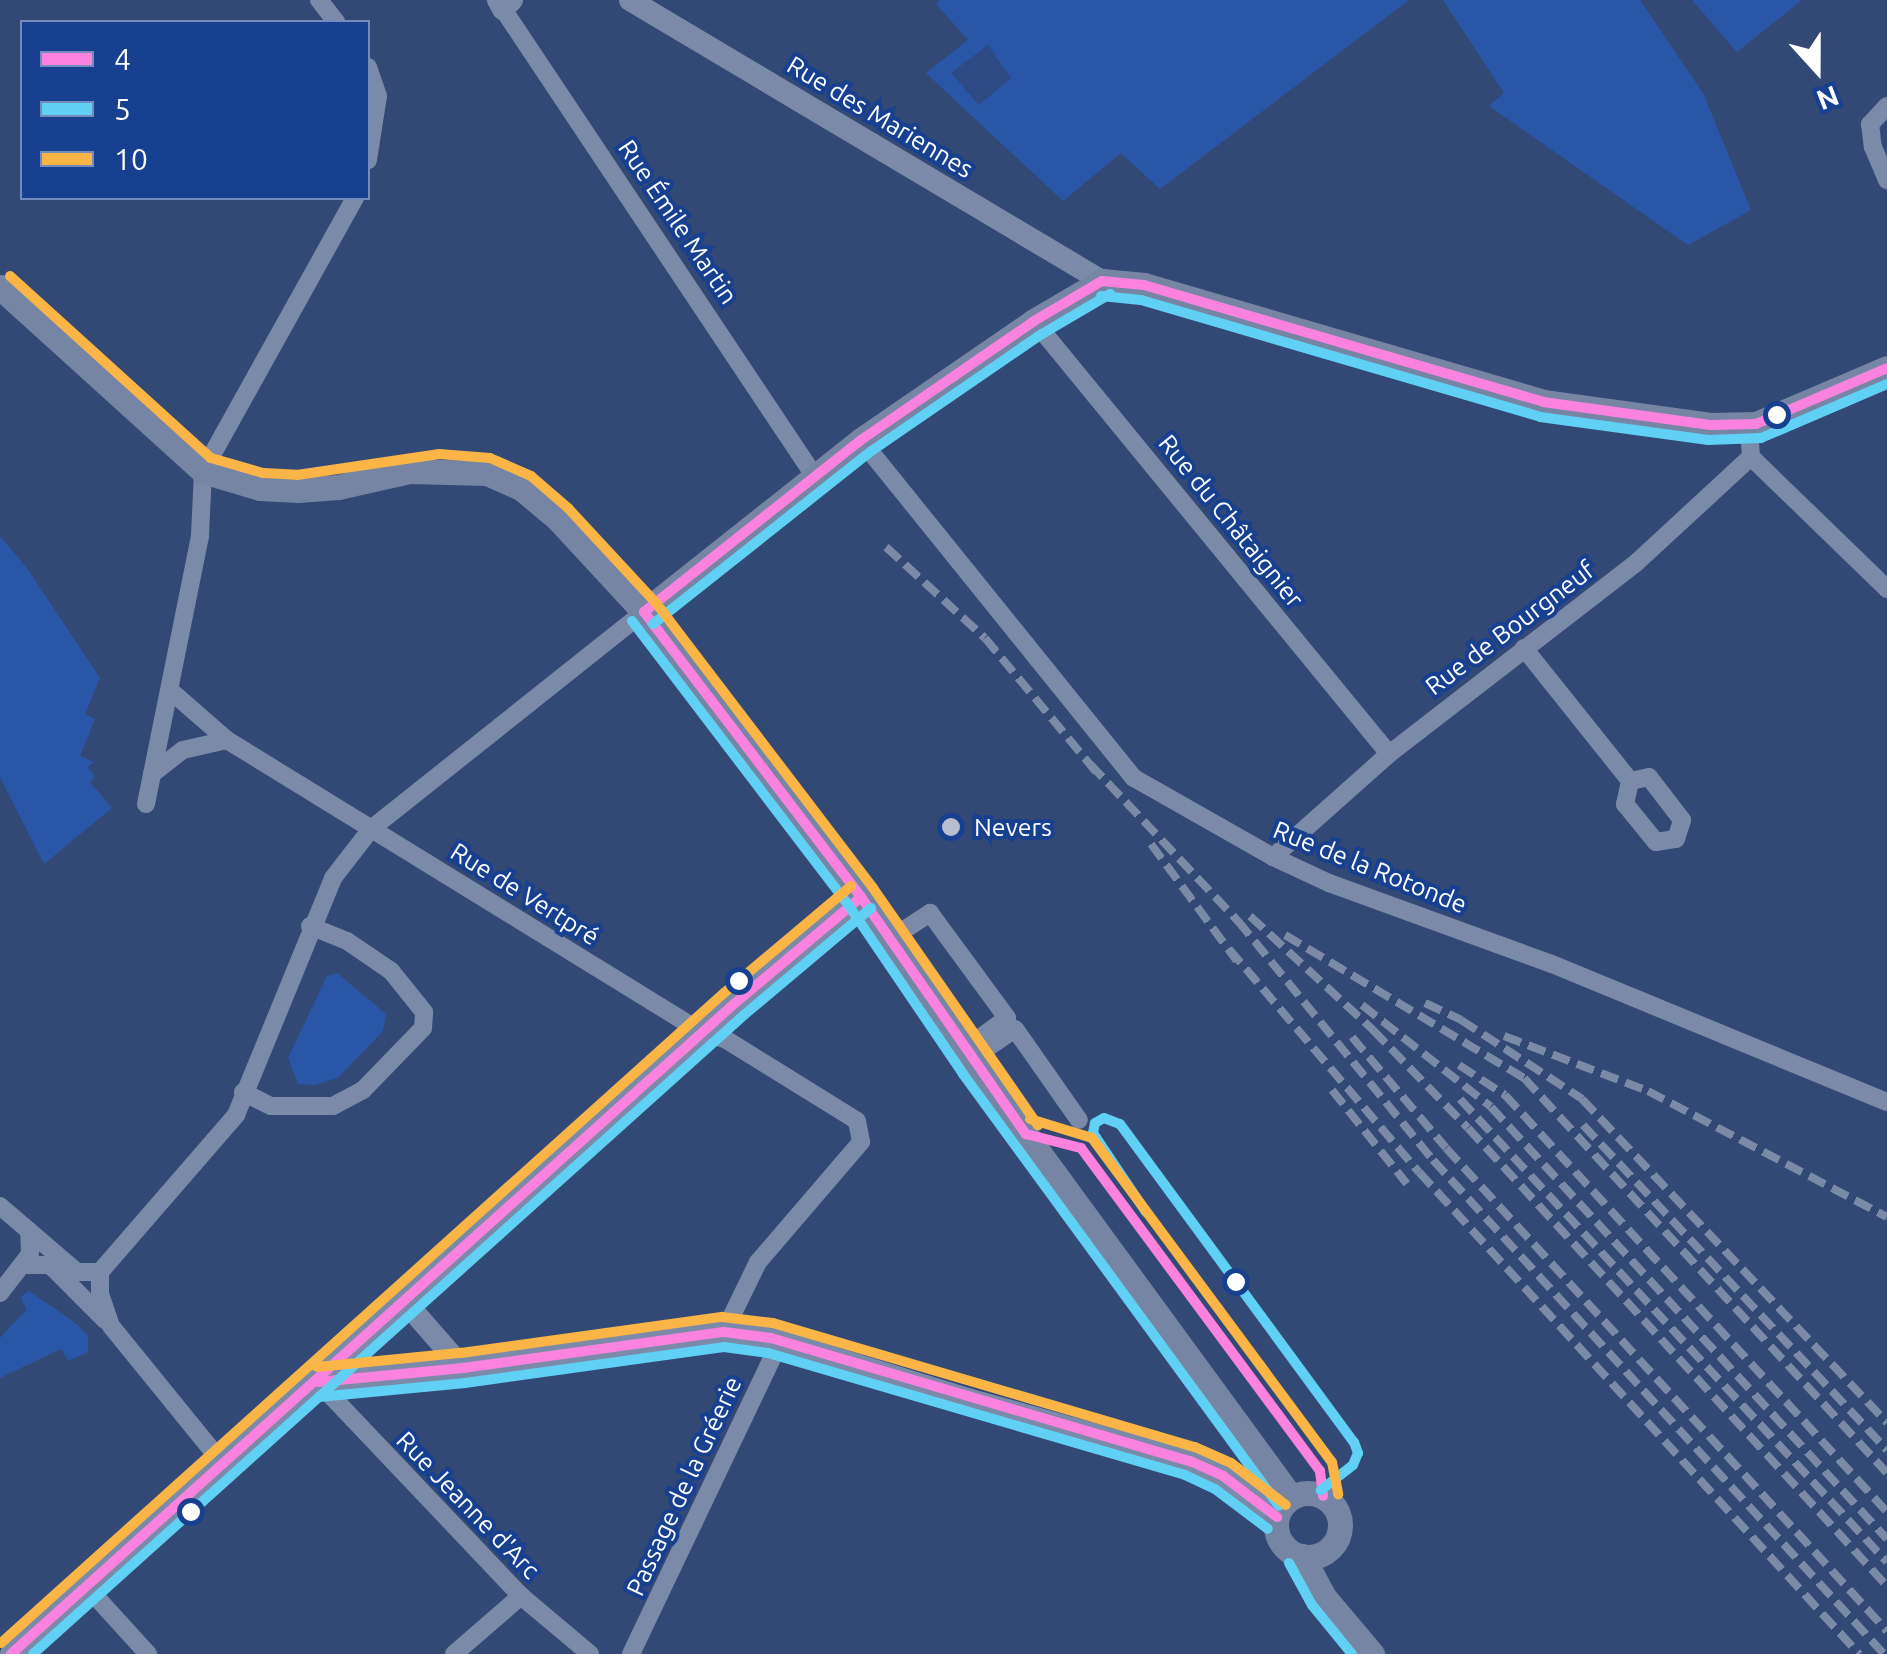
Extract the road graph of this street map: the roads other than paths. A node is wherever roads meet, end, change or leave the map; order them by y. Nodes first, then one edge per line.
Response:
1 (318, 0) edge
2 (630, 0) edge
3 (505, 3) edge
4 (334, 20) edge
5 (370, 73) edge
6 (1887, 106) edge
7 (370, 147) edge
8 (1887, 180) edge
9 (354, 200) edge
10 (1102, 281) junction
11 (0, 287) edge
12 (1034, 321) junction
13 (1887, 368) edge
14 (1749, 425) junction
15 (860, 440) junction
16 (1751, 457) junction
17 (203, 471) junction
18 (814, 474) junction
19 (1887, 589) edge
20 (646, 602) junction
21 (1524, 648) junction
22 (172, 692) junction
23 (227, 740) junction
24 (1389, 754) junction
25 (152, 774) junction
26 (1630, 781) dead end
27 (146, 804) dead end
28 (370, 829) junction
29 (1273, 857) junction
30 (861, 897) junction
31 (310, 926) junction
32 (890, 939) junction
33 (702, 1033) junction
34 (968, 1054) junction
35 (243, 1092) junction
36 (1887, 1102) edge
37 (1078, 1120) dead end
38 (0, 1206) edge
39 (29, 1230) junction
40 (24, 1265) junction
41 (100, 1272) junction
42 (0, 1293) edge
43 (406, 1303) junction
44 (111, 1326) junction
45 (724, 1332) junction
46 (781, 1340) junction
47 (463, 1368) junction
48 (318, 1382) junction
49 (223, 1464) junction
50 (1284, 1507) junction
51 (1311, 1555) junction
52 (87, 1587) junction
53 (521, 1596) junction
54 (11, 1654) edge
55 (148, 1654) edge
56 (454, 1654) edge
57 (590, 1654) edge
58 (631, 1654) edge
59 (1372, 1654) edge

1 - 4 street
2 - 10 street, Rue des Mariennes
3 - 18 street, Rue Émile Martin
5 - 7 street
6 - 8 street
9 - 17 street
10 - 12 main road
10 - 14 main road
11 - 17 main road
12 - 15 main road
12 - 24 street, Rue du Châtaignier
13 - 14 main road
14 - 16 street
15 - 18 main road
15 - 29 street, Rue de la Rotonde
16 - 19 street
16 - 21 street, Rue de Bourgneuf
17 - 20 main road
17 - 22 street
18 - 20 main road
20 - 28 street
20 - 30 main road
21 - 24 street, Rue de Bourgneuf
21 - 26 street
22 - 23 street, Rue de Vertpré
22 - 25 street
23 - 25 street
23 - 28 street, Rue de Vertpré
24 - 29 street, Rue de Bourgneuf
25 - 27 street
28 - 31 street
28 - 33 street, Rue de Vertpré
29 - 36 street, Rue de la Rotonde
30 - 32 main road
30 - 33 street
31 - 35 street
31 - 35 street
32 - 34 main road
32 - 34 street
33 - 43 street
33 - 45 street, Rue de Vertpré
34 - 37 street
34 - 50 main road
35 - 41 street
38 - 39 street
39 - 40 street
39 - 41 street
40 - 42 street
40 - 44 street
41 - 44 street
43 - 47 street
43 - 48 street
44 - 49 street
45 - 46 street
45 - 47 street
46 - 50 street
46 - 58 street, Passage de la Gréerie
47 - 48 street
48 - 49 street
48 - 53 street, Rue Jeanne d'Arc
49 - 52 street
50 - 51 main road
50 - 51 main road
51 - 59 main road
52 - 54 street
52 - 55 street
53 - 56 street
53 - 57 street, Rue Jeanne d'Arc

